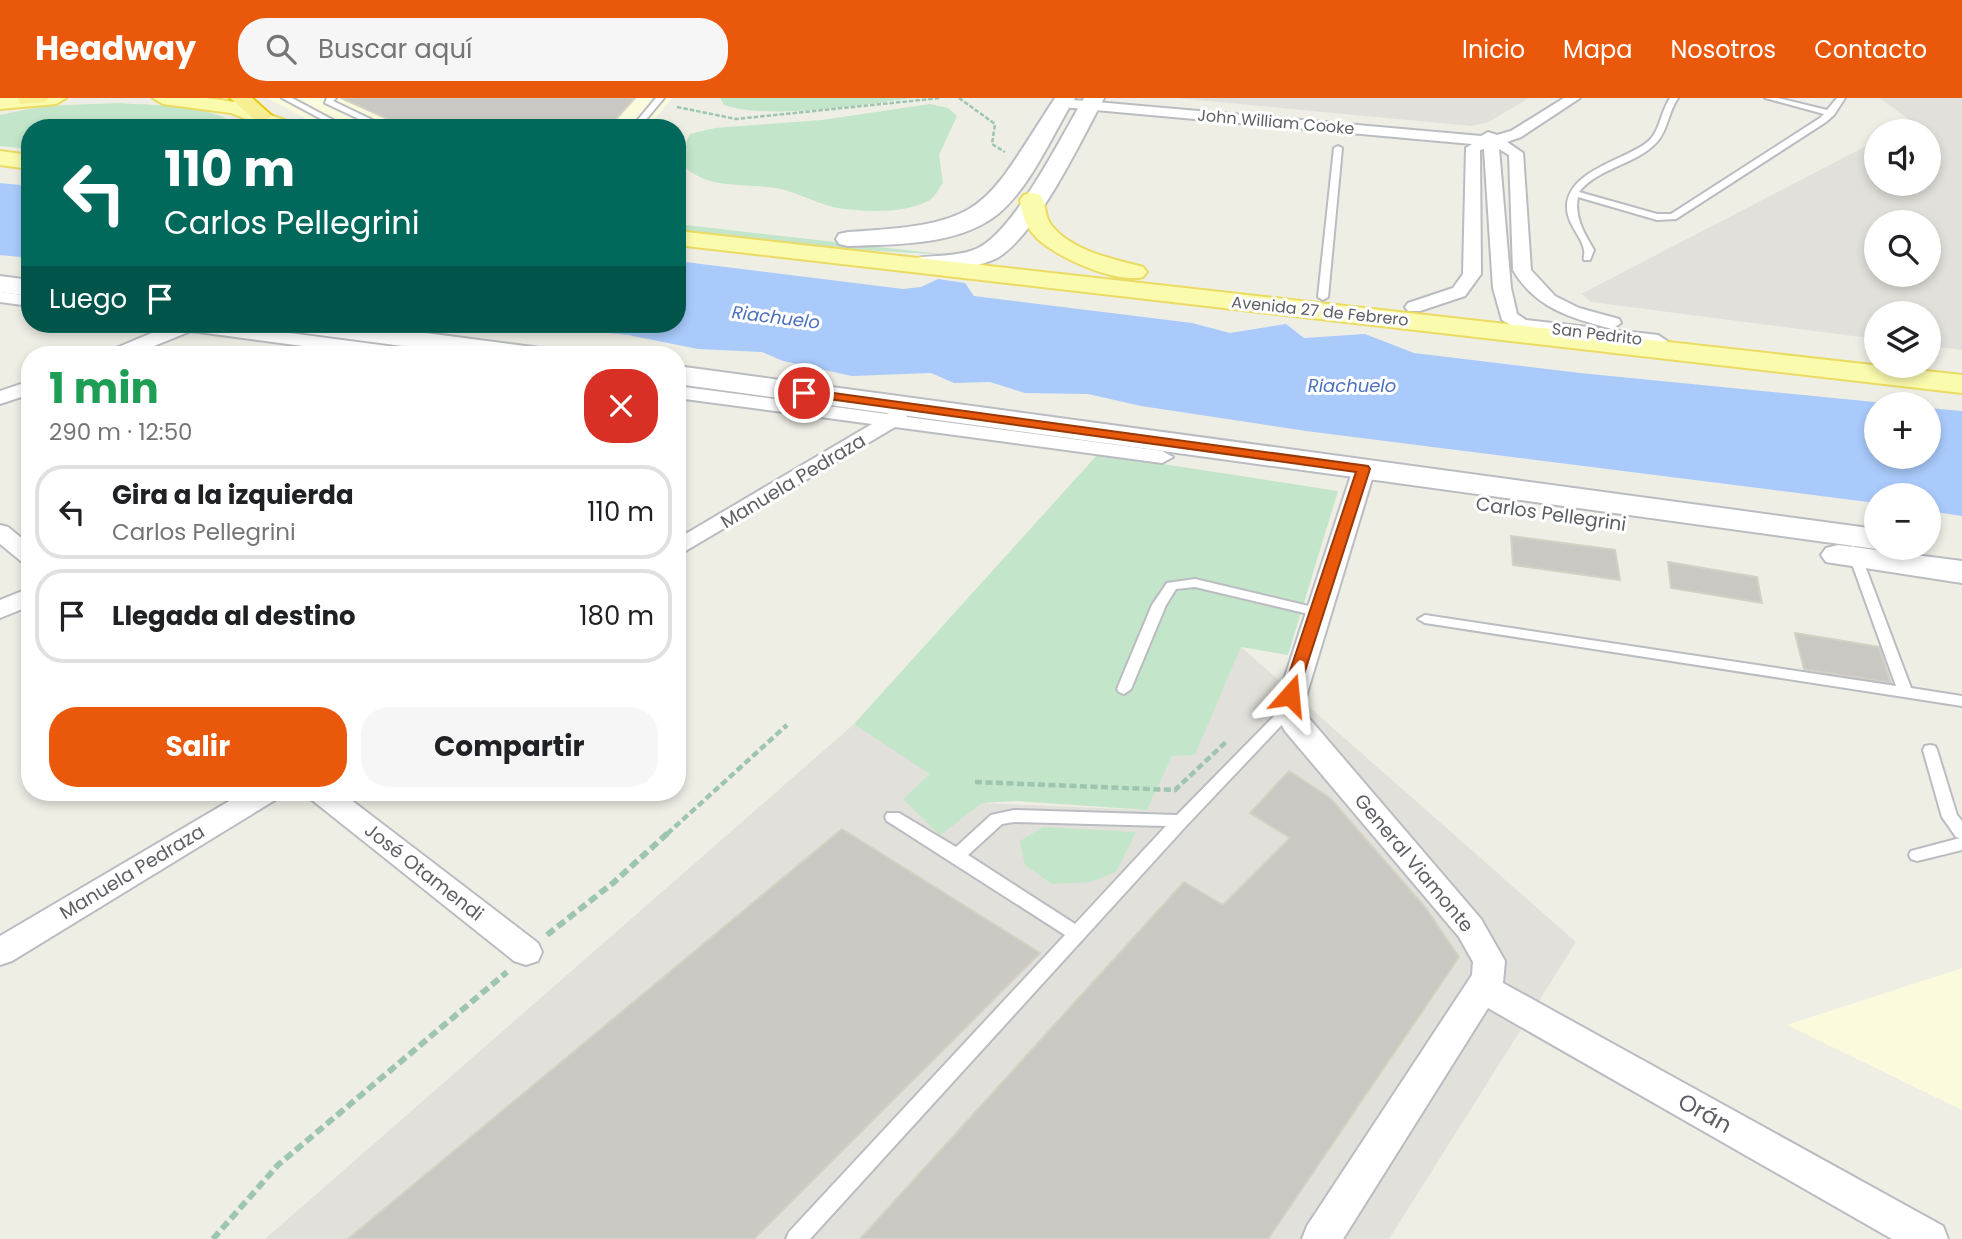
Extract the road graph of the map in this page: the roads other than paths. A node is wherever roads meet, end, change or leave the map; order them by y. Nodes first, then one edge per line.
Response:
1 (56, 98) edge
2 (163, 98) edge
3 (240, 98) edge
4 (286, 98) edge
5 (332, 98) edge
6 (660, 98) edge
7 (1573, 98) edge
8 (1674, 98) edge
9 (1769, 98) edge
10 (1840, 98) edge
11 (33, 99) edge
12 (1063, 100) edge
13 (1097, 100) edge
14 (0, 105) edge
15 (1831, 113) junction
16 (258, 119) edge
17 (264, 119) edge
18 (327, 119) edge
19 (366, 119) edge
20 (642, 119) edge
21 (1490, 133) junction
22 (1338, 148) dead end
23 (0, 158) edge
24 (21, 161) edge
25 (1574, 193) junction
26 (1032, 200) junction
27 (686, 221) edge
28 (686, 239) edge
29 (848, 239) junction
30 (981, 256) junction
31 (1587, 258) dead end
32 (916, 265) junction
33 (1153, 277) junction
34 (0, 284) edge
35 (21, 287) edge
36 (0, 297) edge
37 (1323, 297) junction
38 (21, 300) edge
39 (1414, 307) junction
40 (1508, 316) junction
41 (1635, 330) junction
42 (167, 333) edge
43 (253, 333) edge
44 (365, 333) edge
45 (137, 346) edge
46 (346, 346) edge
47 (464, 346) edge
48 (1864, 364) edge
49 (1864, 364) edge
50 (1864, 364) edge
51 (1941, 365) edge
52 (1962, 367) edge
53 (686, 377) edge
54 (1933, 378) edge
55 (1962, 384) edge
56 (21, 390) edge
57 (686, 393) edge
58 (0, 398) edge
59 (898, 414) junction
60 (1362, 478) junction
61 (0, 532) edge
62 (686, 544) edge
63 (1860, 544) edge
64 (1941, 548) edge
65 (21, 550) edge
66 (1962, 550) edge
67 (1962, 572) edge
68 (21, 600) edge
69 (0, 610) edge
70 (1317, 612) junction
71 (1425, 619) dead end
72 (1124, 689) dead end
73 (1906, 693) junction
74 (1962, 701) edge
75 (1288, 710) junction
76 (1930, 750) dead end
77 (252, 801) edge
78 (332, 801) edge
79 (893, 817) dead end
80 (1181, 821) junction
81 (1962, 833) edge
82 (1962, 844) edge
83 (1917, 855) dead end
84 (957, 856) junction
85 (1078, 935) junction
86 (0, 952) edge
87 (526, 952) road end
88 (1482, 988) junction
89 (796, 1239) edge
90 (1321, 1239) edge
91 (1929, 1239) edge

1 - 11 main road
2 - 16 main road
3 - 17 highway
4 - 18 lane
5 - 19 lane
6 - 20 lane
7 - 21 street
8 - 25 lane
9 - 15 lane
10 - 15 lane
11 - 14 main road
12 - 13 street, John William Cooke
12 - 29 main road
13 - 21 street, John William Cooke
13 - 26 main road
15 - 25 lane
21 - 39 street
21 - 40 street
21 - 41 street, San Pedrito
22 - 37 lane
23 - 24 main road
25 - 31 lane
26 - 30 main road
26 - 33 main road
27 - 29 main road, Avenida 27 de Febrero
28 - 32 main road, Avenida 27 de Febrero
29 - 30 main road, Avenida 27 de Febrero
30 - 32 main road
30 - 33 main road, Avenida 27 de Febrero
32 - 50 main road, Avenida 27 de Febrero
33 - 37 main road, Avenida 27 de Febrero
34 - 35 main road
36 - 38 street
37 - 39 main road, Avenida 27 de Febrero
39 - 40 main road, Avenida 27 de Febrero
40 - 41 main road, Avenida 27 de Febrero
40 - 48 street, San Pedrito
41 - 49 main road, Avenida 27 de Febrero
42 - 45 street
43 - 46 street
44 - 47 main road
51 - 52 main road
53 - 59 main road, Carlos Pellegrini
54 - 55 main road, Avenida 27 de Febrero
56 - 58 street
57 - 59 street, Carlos Pellegrini
59 - 60 main road, Carlos Pellegrini
59 - 62 street, Manuela Pedraza
60 - 63 main road, Carlos Pellegrini
60 - 70 street
61 - 65 street
63 - 67 main road, Carlos Pellegrini
63 - 73 lane
64 - 66 main road
68 - 69 street
70 - 72 lane
70 - 75 street
71 - 73 lane
73 - 74 lane
75 - 80 lane
75 - 88 street, General Viamonte
76 - 81 lane
77 - 86 street, Manuela Pedraza
78 - 87 street, José Otamendi
79 - 84 lane
80 - 84 lane
80 - 85 lane
82 - 83 lane
84 - 85 lane
85 - 89 lane
88 - 90 street, General Viamonte
88 - 91 street, Orán

